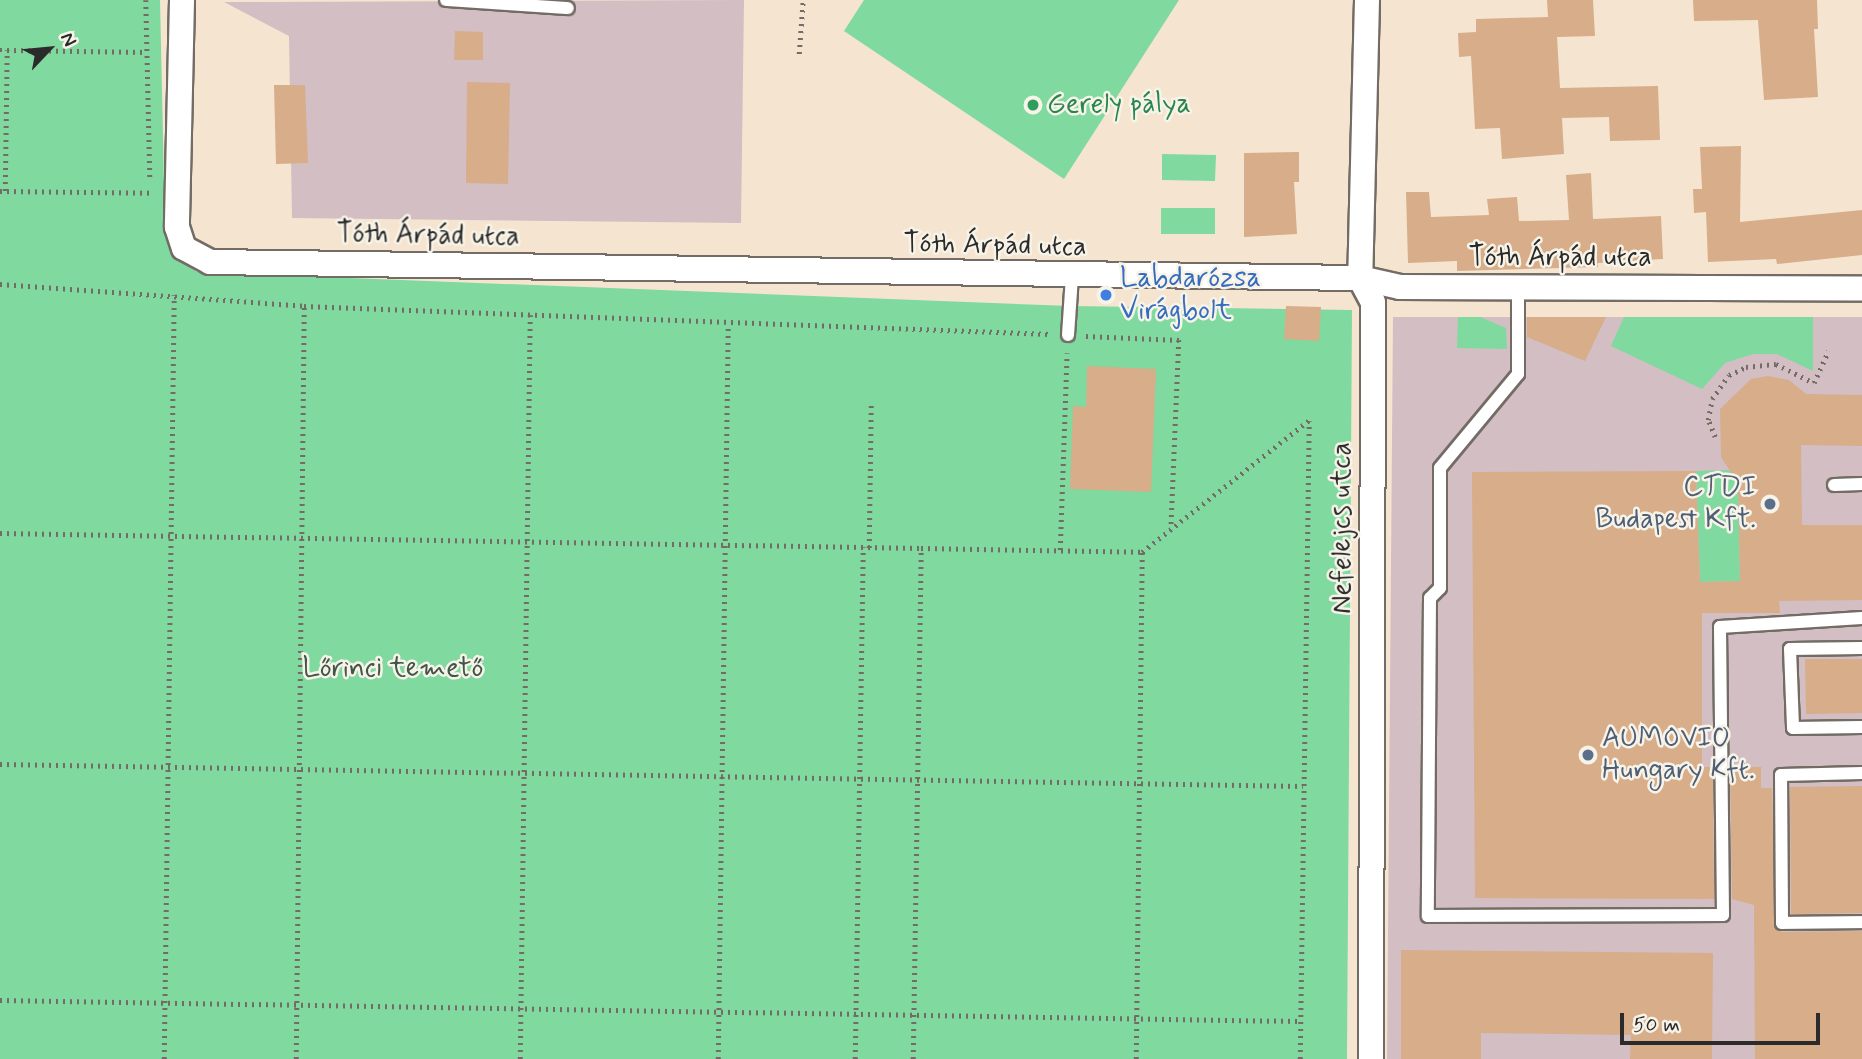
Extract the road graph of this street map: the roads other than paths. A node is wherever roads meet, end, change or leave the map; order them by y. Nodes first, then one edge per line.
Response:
1 (183, 0) edge
2 (446, 0) edge
3 (1367, 0) edge
4 (568, 8) dead end
5 (1072, 277) junction
6 (1360, 278) junction
7 (1518, 288) junction
8 (1862, 289) edge
9 (1068, 335) road end
10 (1862, 484) edge
11 (1834, 485) dead end
12 (1862, 618) edge
13 (1862, 648) edge
14 (1862, 727) edge
15 (1862, 773) edge
16 (1862, 922) edge
17 (1371, 1059) edge

1 - 5 street, Tóth Árpád utca
2 - 4 lane
3 - 6 street, Nefelejcs utca
5 - 6 street, Tóth Árpád utca
5 - 9 lane
6 - 7 street, Tóth Árpád utca
6 - 17 street, Nefelejcs utca
7 - 8 street, Tóth Árpád utca
7 - 12 lane
10 - 11 lane
13 - 14 lane
15 - 16 lane

